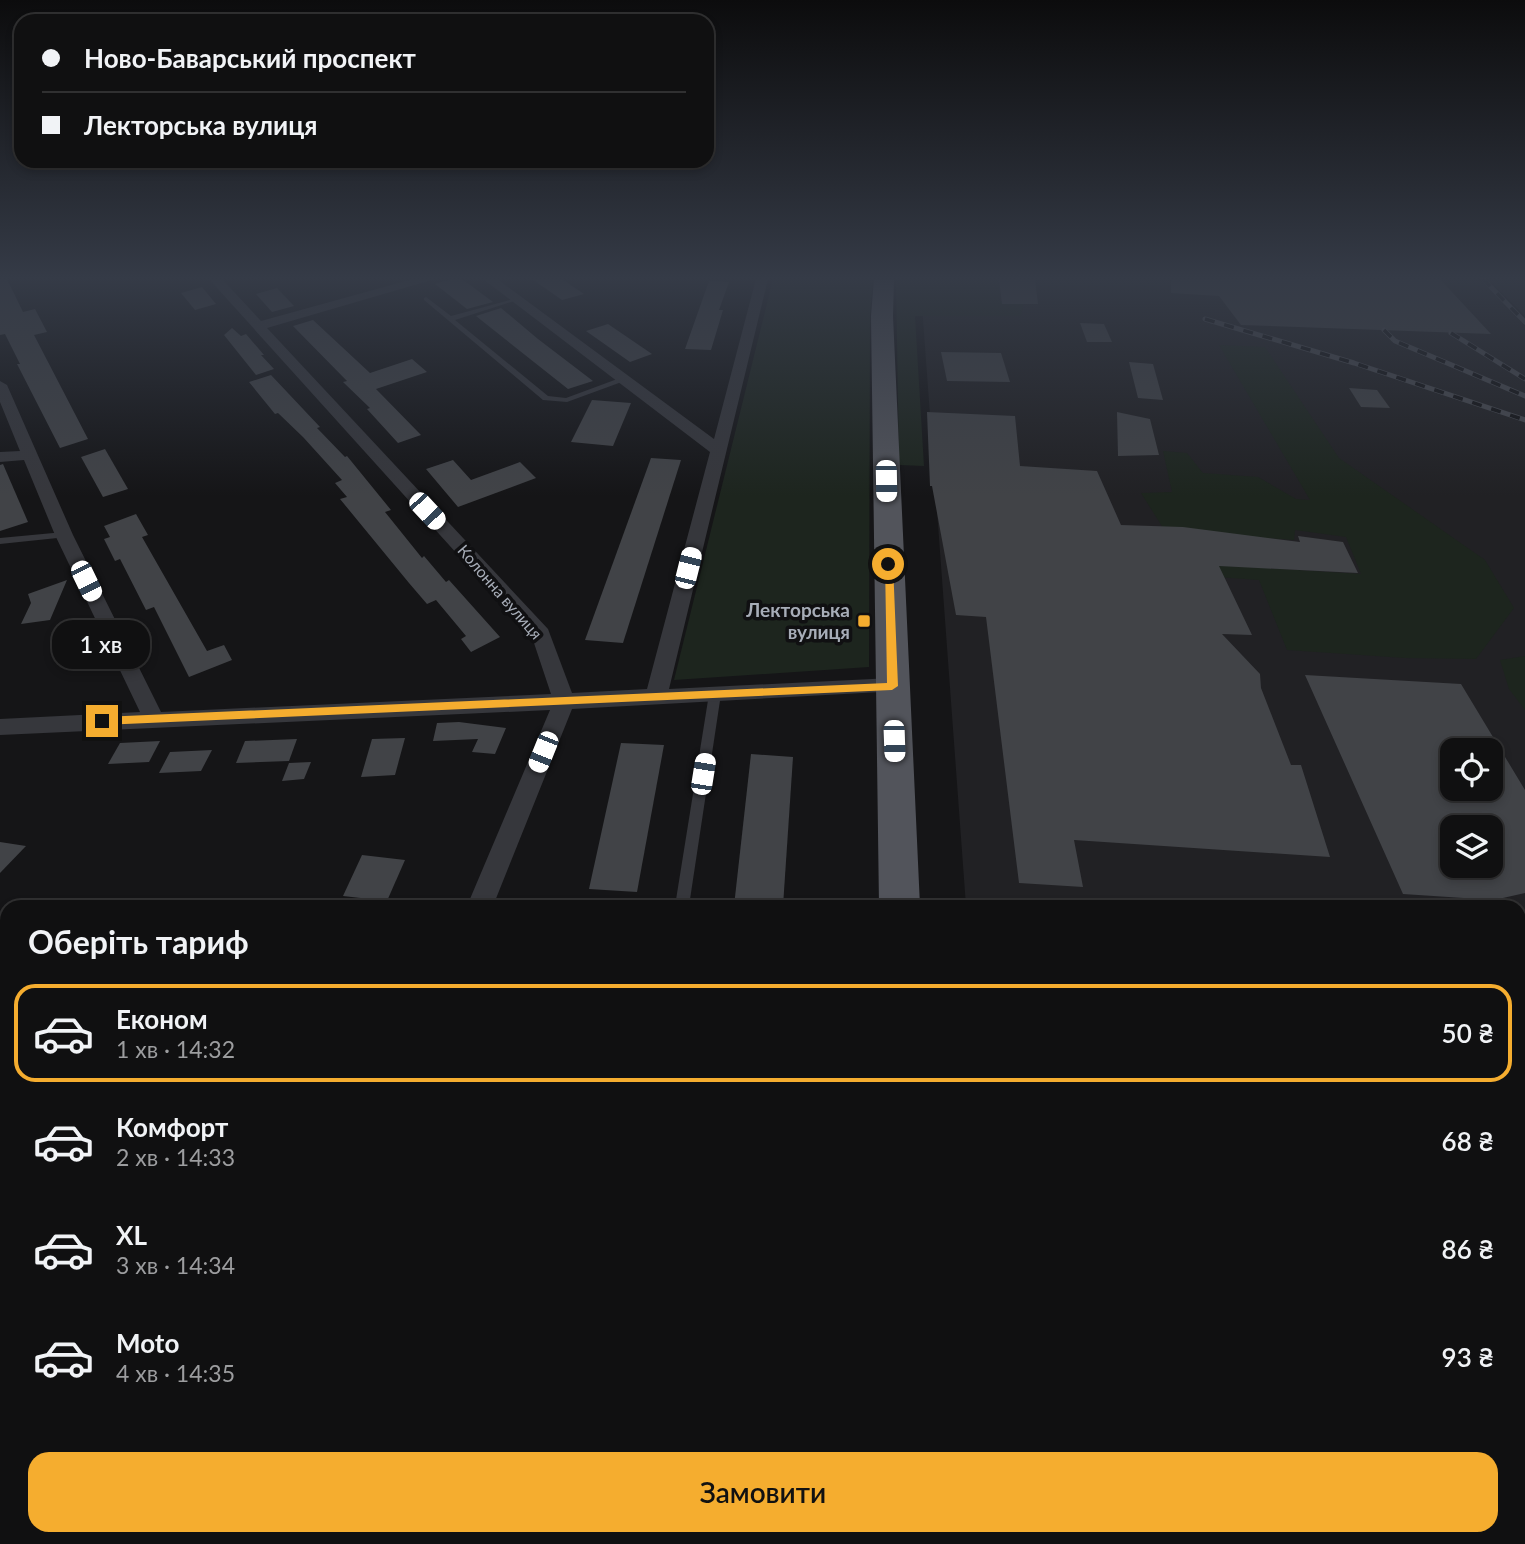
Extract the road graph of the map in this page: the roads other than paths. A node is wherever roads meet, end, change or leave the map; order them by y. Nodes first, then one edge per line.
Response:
1 (281, 351) edge
2 (489, 351) edge
3 (585, 351) edge
4 (743, 351) edge
5 (883, 351) edge
6 (624, 380) junction
7 (0, 386) edge
8 (718, 450) junction
9 (32, 455) junction
10 (0, 457) edge
11 (64, 535) junction
12 (0, 541) edge
13 (892, 686) junction
14 (715, 694) junction
15 (656, 697) junction
16 (564, 701) junction
17 (153, 718) junction
18 (0, 727) edge
19 (482, 900) edge
20 (683, 900) edge
21 (900, 900) edge

1 - 16 street, Колонна вулиця
2 - 6 lane
3 - 6 street
4 - 8 street
5 - 13 main road
6 - 8 street
7 - 9 street
8 - 15 street
9 - 10 street
9 - 11 street
11 - 12 lane
11 - 17 street
13 - 14 street
13 - 21 main road
14 - 15 street
14 - 20 lane
15 - 16 street
16 - 17 street
16 - 19 street
17 - 18 street

